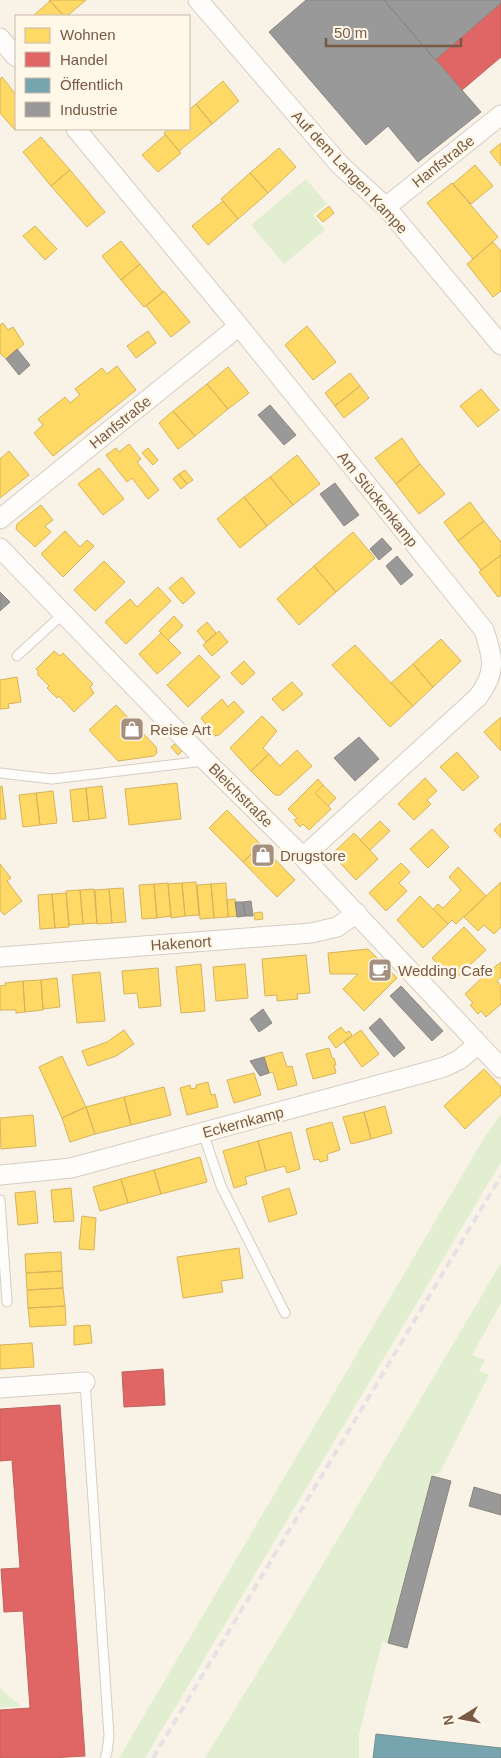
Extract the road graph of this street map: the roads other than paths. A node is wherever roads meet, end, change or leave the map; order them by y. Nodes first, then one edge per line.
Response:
1 (198, 0) edge
2 (0, 38) edge
3 (15, 56) edge
4 (501, 115) edge
5 (77, 130) edge
6 (386, 207) junction
7 (240, 326) junction
8 (501, 345) edge
9 (0, 519) edge
10 (0, 548) edge
11 (64, 614) junction
12 (17, 656) dead end
13 (206, 761) junction
14 (0, 773) edge
15 (303, 857) junction
16 (357, 913) junction
17 (0, 957) edge
18 (478, 1044) junction
19 (501, 1068) edge
20 (203, 1133) junction
21 (0, 1175) edge
22 (0, 1200) edge
23 (8, 1302) dead end
24 (285, 1313) dead end
25 (85, 1382) joint
26 (0, 1388) edge
27 (105, 1758) edge

1 - 6 street, Auf dem Langen Kampe
2 - 3 street
4 - 6 street, Hanfstraße
5 - 7 street, Am Stückenkamp
6 - 8 street, Auf dem Langen Kampe
7 - 9 street, Hanfstraße
7 - 15 street, Am Stückenkamp
10 - 11 street, Bleichstraße
11 - 12 lane
11 - 13 street, Bleichstraße
13 - 14 lane
13 - 15 street, Bleichstraße
15 - 16 street, Bleichstraße
16 - 17 street, Hakenort
16 - 18 street, Bleichstraße
18 - 19 street, Bleichstraße
18 - 20 street, Eckernkamp
20 - 21 street, Eckernkamp
20 - 24 lane
22 - 23 lane
25 - 26 street
25 - 27 lane

